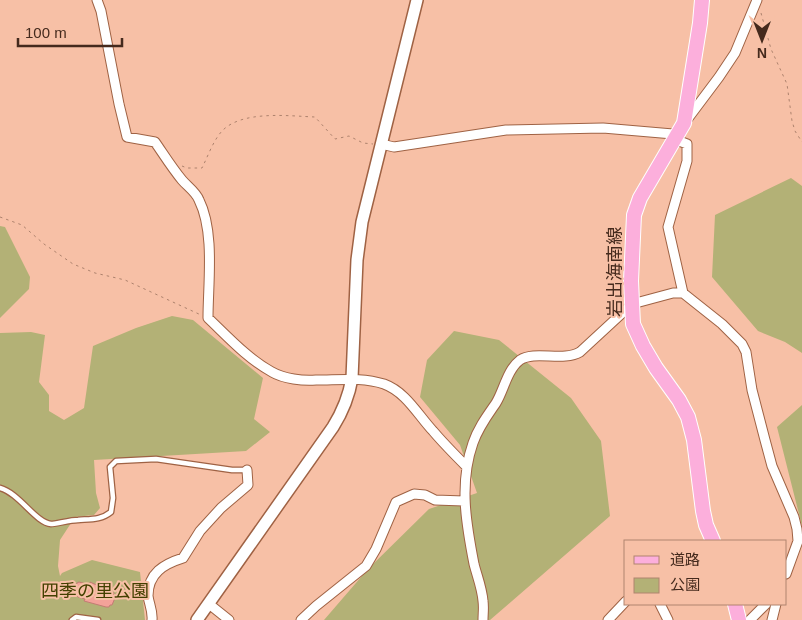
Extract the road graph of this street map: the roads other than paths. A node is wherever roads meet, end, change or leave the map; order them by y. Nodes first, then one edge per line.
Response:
1 (98, 0) edge
2 (417, 0) edge
3 (702, 0) edge
4 (757, 2) edge
5 (684, 123) junction
6 (674, 139) junction
7 (381, 144) junction
8 (683, 293) junction
9 (632, 304) junction
10 (352, 378) junction
11 (466, 467) junction
12 (247, 470) joint
13 (0, 488) edge
14 (464, 501) junction
15 (713, 540) edge
16 (787, 571) edge
17 (624, 603) edge
18 (209, 604) junction
19 (660, 605) edge
20 (735, 605) edge
21 (765, 605) edge
22 (776, 605) edge
23 (72, 620) edge
24 (98, 620) edge
25 (152, 620) edge
26 (197, 620) edge
27 (229, 620) edge
28 (301, 620) edge
29 (483, 620) edge
30 (608, 620) edge
31 (668, 620) edge
32 (739, 620) edge
33 (750, 620) edge
34 (772, 620) edge

1 - 10 street
2 - 7 street
3 - 5 main road, 岩出海南線
4 - 5 street
5 - 6 main road, 岩出海南線
6 - 7 street
6 - 8 street
6 - 9 main road, 岩出海南線
7 - 10 street
8 - 9 street
8 - 16 street
9 - 11 street
9 - 15 main road, 岩出海南線
10 - 11 street
10 - 18 street
11 - 14 street
12 - 13 lane
12 - 25 street
14 - 28 street
14 - 29 street
17 - 30 street
18 - 26 street
18 - 27 street
19 - 31 street
20 - 32 main road
21 - 33 street
22 - 34 street
23 - 24 lane

